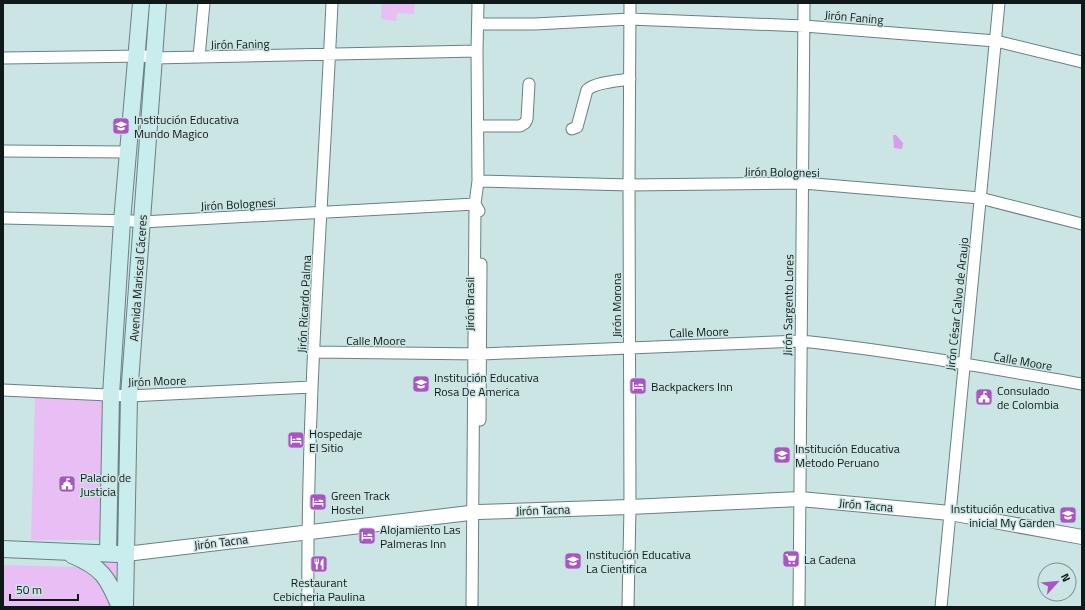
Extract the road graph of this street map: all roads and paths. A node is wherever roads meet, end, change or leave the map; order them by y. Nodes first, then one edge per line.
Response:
1 (140, 3) edge
2 (158, 3) edge
3 (204, 3) edge
4 (332, 3) edge
5 (478, 3) edge
6 (630, 3) edge
7 (804, 3) edge
8 (999, 3) edge
9 (630, 19) junction
10 (478, 24) junction
11 (804, 26) junction
12 (996, 41) junction
13 (477, 51) junction
14 (330, 55) junction
15 (136, 56) junction
16 (199, 57) junction
17 (3, 58) edge
18 (154, 58) junction
19 (1082, 62) edge
20 (630, 79) junction
21 (529, 84) dead end
22 (478, 126) junction
23 (572, 129) dead end
24 (3, 151) edge
25 (128, 152) junction
26 (478, 181) junction
27 (803, 183) junction
28 (629, 184) junction
29 (980, 198) junction
30 (475, 204) junction
31 (322, 213) junction
32 (3, 218) edge
33 (122, 221) junction
34 (142, 222) junction
35 (1082, 224) edge
36 (801, 341) junction
37 (630, 348) junction
38 (314, 352) junction
39 (477, 354) junction
40 (964, 363) junction
41 (1082, 384) edge
42 (312, 388) junction
43 (3, 390) edge
44 (111, 395) junction
45 (129, 396) junction
46 (800, 499) junction
47 (630, 507) junction
48 (476, 512) junction
49 (950, 513) junction
50 (308, 532) junction
51 (1082, 537) edge
52 (3, 549) edge
53 (66, 552) junction
54 (108, 554) junction
55 (126, 554) junction
56 (120, 607) edge
57 (125, 607) edge
58 (308, 607) edge
59 (472, 607) edge
60 (477, 607) edge
61 (628, 607) edge
62 (799, 607) edge
63 (940, 607) edge

1 - 15 main road, Avenida Mariscal Cáceres
2 - 18 main road, Avenida Mariscal Cáceres
3 - 16 street
4 - 14 street, Jirón Ricardo Palma
5 - 10 street
6 - 9 street, Jirón Morona
7 - 11 street, Jirón Sargento Lores
8 - 12 street, Jirón César Calvo de Araujo
9 - 10 street, Jirón Faning
9 - 11 street, Jirón Faning
9 - 20 street, Jirón Morona
10 - 13 street
11 - 12 street, Jirón Faning
11 - 27 street, Jirón Sargento Lores
12 - 19 street, Jirón Faning
12 - 29 street, Jirón César Calvo de Araujo
13 - 14 street, Jirón Faning
13 - 22 street
14 - 16 street, Jirón Faning
14 - 31 street, Jirón Ricardo Palma
15 - 17 street, Jirón Faning
15 - 18 street, Jirón Faning
15 - 25 main road, Avenida Mariscal Cáceres
16 - 18 street, Jirón Faning
18 - 34 main road, Avenida Mariscal Cáceres
20 - 23 street
20 - 28 street, Jirón Morona
21 - 22 street
22 - 26 street
24 - 25 street
25 - 33 main road, Avenida Mariscal Cáceres
26 - 28 street, Jirón Bolognesi
26 - 30 street
27 - 28 street, Jirón Bolognesi
27 - 29 street, Jirón Bolognesi
27 - 36 street, Jirón Sargento Lores
28 - 37 street, Jirón Morona
29 - 35 street, Jirón Bolognesi
29 - 40 street, Jirón César Calvo de Araujo
30 - 31 street, Jirón Bolognesi
30 - 39 street
31 - 34 street, Jirón Bolognesi
31 - 38 street, Jirón Ricardo Palma
32 - 33 street, Jirón Bolognesi
33 - 34 street, Jirón Bolognesi
33 - 44 main road, Avenida Mariscal Cáceres
34 - 45 main road, Avenida Mariscal Cáceres
36 - 37 street, Calle Moore
36 - 40 street, Calle Moore
36 - 46 street, Jirón Sargento Lores
37 - 39 street, Calle Moore
37 - 47 street, Jirón Morona
38 - 39 street, Calle Moore
38 - 42 street, Jirón Ricardo Palma
39 - 48 street
40 - 41 street, Calle Moore
40 - 49 street, Jirón César Calvo de Araujo
42 - 45 street, Jirón Moore
42 - 50 street, Jirón Ricardo Palma
43 - 44 street, Jirón Moore
44 - 45 street, Jirón Moore
44 - 54 main road, Avenida Mariscal Cáceres
45 - 55 main road, Avenida Mariscal Cáceres
46 - 47 street, Jirón Tacna
46 - 49 street, Jirón Tacna
46 - 62 street, Jirón Sargento Lores
47 - 48 street, Jirón Tacna
47 - 61 street, Jirón Morona
48 - 50 street, Jirón Tacna
48 - 59 street
48 - 60 street
49 - 51 street, Jirón Tacna
49 - 63 street, Jirón César Calvo de Araujo
50 - 55 street, Jirón Tacna
50 - 58 street, Jirón Ricardo Palma
52 - 53 main road, Jirón Tacna
53 - 54 main road, Jirón Tacna
53 - 56 main road
54 - 55 main road, Jirón Tacna
55 - 57 main road, Avenida Mariscal Cáceres

